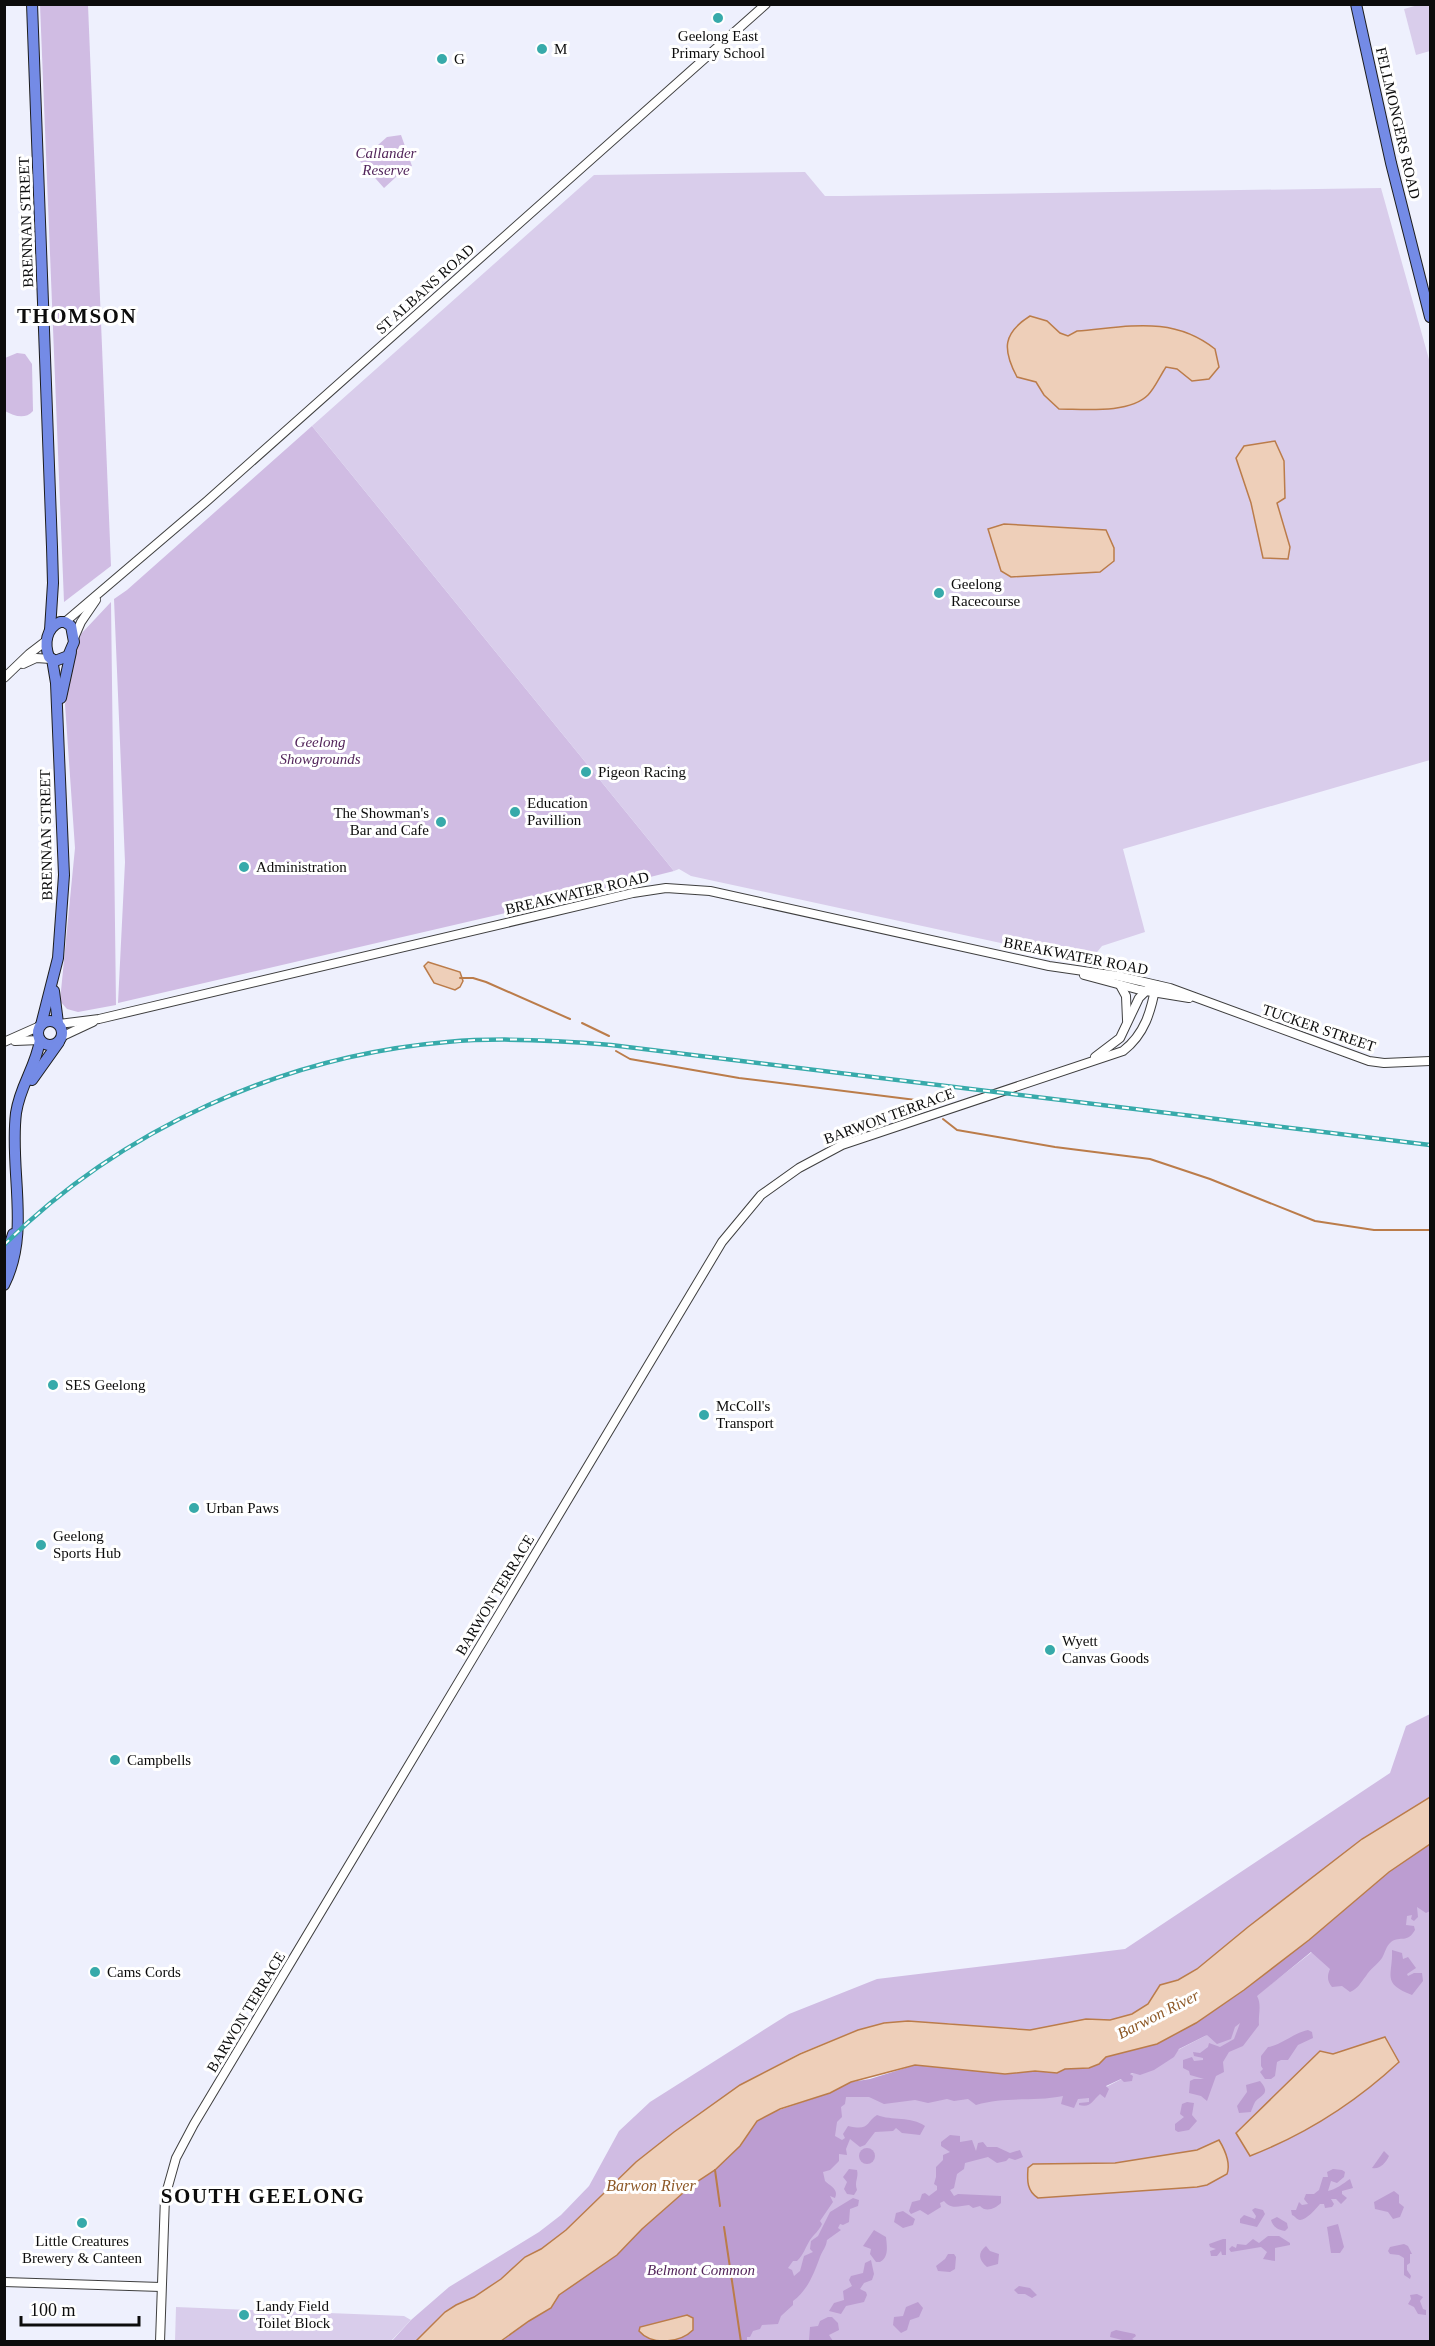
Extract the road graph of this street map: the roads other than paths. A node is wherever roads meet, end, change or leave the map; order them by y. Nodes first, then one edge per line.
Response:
1 (32, 4) edge
2 (766, 4) edge
3 (1356, 4) edge
4 (1431, 317) edge
5 (53, 583) junction
6 (102, 592) junction
7 (65, 622) junction
8 (48, 636) junction
9 (73, 645) junction
10 (51, 659) junction
11 (14, 669) junction
12 (4, 678) edge
13 (58, 726) junction
14 (1067, 969) joint
15 (1101, 977) junction
16 (54, 979) junction
17 (1120, 986) junction
18 (1161, 989) junction
19 (1145, 991) junction
20 (99, 1019) junction
21 (59, 1024) junction
22 (41, 1025) junction
23 (1123, 1034) junction
24 (61, 1039) junction
25 (40, 1040) junction
26 (7, 1041) edge
27 (1431, 1061) edge
28 (1084, 1063) junction
29 (15, 1135) junction
30 (16, 1209) junction
31 (4, 1263) edge
32 (4, 1285) edge
33 (4, 2282) edge
34 (161, 2287) junction
35 (160, 2342) edge

1 - 5 main road, BRENNAN STREET
2 - 6 street, ST ALBANS ROAD
3 - 4 main road, FELLMONGERS ROAD
5 - 7 main road, BRENNAN STREET
5 - 8 main road, BRENNAN STREET
6 - 7 street, ST ALBANS ROAD
6 - 9 street, ST ALBANS ROAD
7 - 8 main road
7 - 9 main road
8 - 10 main road
8 - 11 street
9 - 10 main road
9 - 13 main road, BRENNAN STREET
10 - 11 street
10 - 13 main road, BRENNAN STREET
11 - 12 street
13 - 16 main road, BRENNAN STREET
14 - 15 street, TUCKER STREET
14 - 20 street, BREAKWATER ROAD
15 - 17 street, TUCKER STREET
15 - 18 street, BREAKWATER ROAD
16 - 21 main road, BRENNAN STREET
16 - 22 main road, BRENNAN STREET
17 - 19 street, TUCKER STREET
17 - 23 street
18 - 19 street, TUCKER STREET
18 - 27 street, TUCKER STREET
18 - 28 street, BARWON TERRACE
19 - 23 street, BARWON TERRACE
20 - 21 street, BREAKWATER ROAD
20 - 24 street, BREAKWATER ROAD
21 - 22 main road
21 - 24 main road
22 - 25 main road
22 - 26 street
23 - 28 street, BARWON TERRACE
24 - 25 main road
24 - 29 main road
25 - 26 street
25 - 29 main road
28 - 34 street, BARWON TERRACE
29 - 30 main road
30 - 31 main road
30 - 32 main road
33 - 34 street
34 - 35 street, BARWON TERRACE

